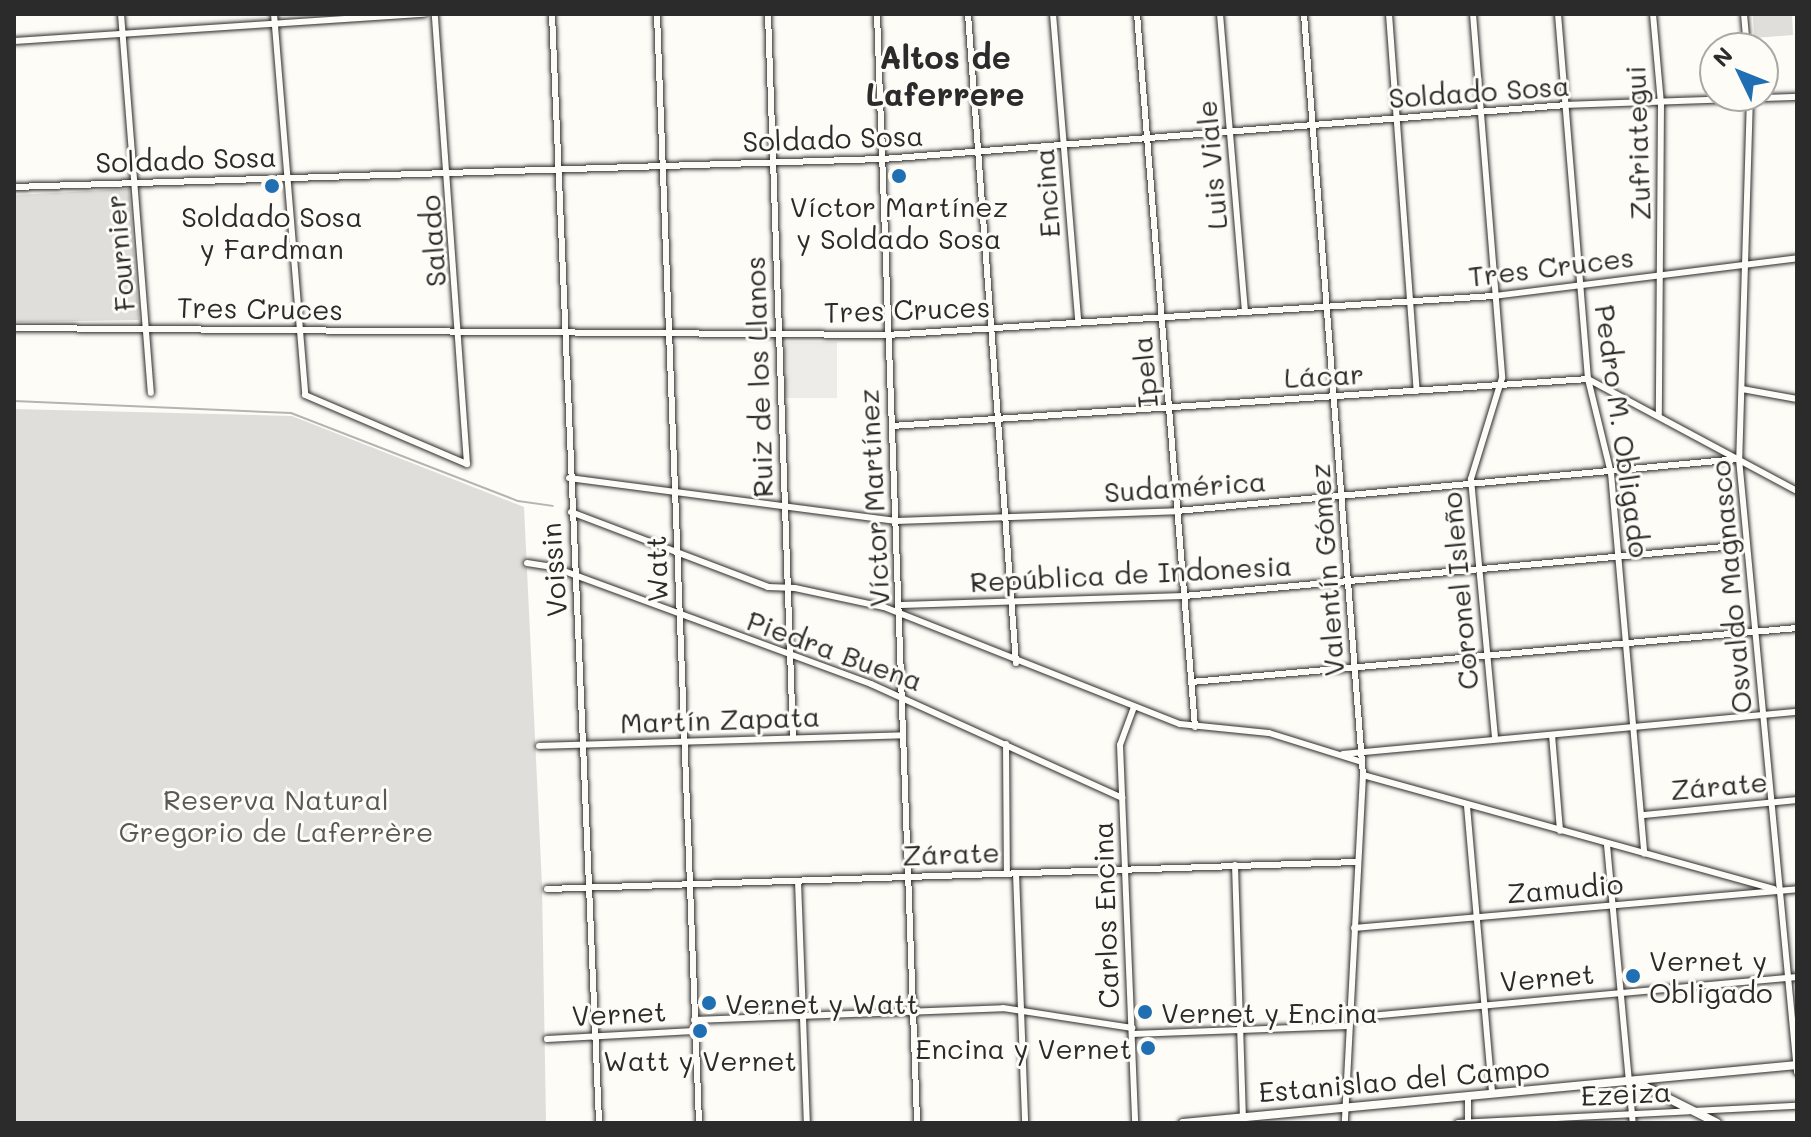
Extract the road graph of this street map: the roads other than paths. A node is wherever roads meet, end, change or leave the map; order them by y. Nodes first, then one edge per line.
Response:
1 (121, 14) edge
2 (274, 14) edge
3 (424, 14) edge
4 (435, 14) edge
5 (552, 14) edge
6 (657, 14) edge
7 (768, 14) edge
8 (877, 14) edge
9 (968, 14) edge
10 (1053, 14) edge
11 (1137, 14) edge
12 (1220, 14) edge
13 (1304, 14) edge
14 (1389, 14) edge
15 (1473, 14) edge
16 (1558, 14) edge
17 (1653, 14) edge
18 (275, 24) junction
19 (122, 33) junction
20 (14, 41) edge
21 (1699, 101) edge
22 (1661, 103) junction
23 (1566, 105) junction
24 (1481, 111) junction
25 (1750, 112) edge
26 (1398, 119) junction
27 (1314, 125) junction
28 (1230, 132) junction
29 (1146, 138) junction
30 (1064, 146) junction
31 (980, 152) junction
32 (883, 159) junction
33 (772, 163) junction
34 (663, 166) junction
35 (558, 169) junction
36 (449, 173) junction
37 (287, 178) junction
38 (135, 182) junction
39 (14, 187) edge
40 (1797, 258) edge
41 (1747, 261) junction
42 (1663, 275) junction
43 (1581, 289) junction
44 (1494, 296) junction
45 (1412, 303) junction
46 (1327, 308) junction
47 (1245, 312) junction
48 (1161, 315) junction
49 (1078, 321) junction
50 (14, 328) edge
51 (147, 329) junction
52 (994, 329) junction
53 (298, 330) junction
54 (461, 332) junction
55 (563, 333) junction
56 (669, 334) junction
57 (779, 335) junction
58 (887, 335) junction
59 (1588, 379) junction
60 (1502, 385) junction
61 (1742, 389) junction
62 (1417, 391) junction
63 (151, 393) dead end
64 (1335, 398) junction
65 (1797, 399) edge
66 (1168, 404) junction
67 (1659, 414) junction
68 (1001, 418) junction
69 (892, 426) junction
70 (1739, 459) junction
71 (1611, 473) junction
72 (569, 478) junction
73 (1471, 485) junction
74 (676, 491) junction
75 (1797, 491) edge
76 (1343, 497) junction
77 (784, 507) junction
78 (1177, 511) junction
79 (571, 512) junction
80 (1008, 517) junction
81 (896, 521) junction
82 (1746, 545) junction
83 (678, 552) junction
84 (1619, 556) junction
85 (527, 563) dead end
86 (1480, 569) junction
87 (577, 577) junction
88 (1350, 582) junction
89 (785, 587) junction
90 (1184, 596) junction
91 (1012, 601) junction
92 (901, 605) junction
93 (680, 615) junction
94 (901, 615) junction
95 (1797, 628) edge
96 (1756, 633) junction
97 (1628, 644) junction
98 (790, 656) junction
99 (1488, 656) junction
100 (1016, 663) junction
101 (1355, 667) junction
102 (1191, 682) junction
103 (901, 696) junction
104 (1134, 707) junction
105 (1797, 712) edge
106 (1763, 716) junction
107 (1195, 727) junction
108 (1635, 728) junction
109 (902, 735) junction
110 (1552, 735) junction
111 (793, 738) junction
112 (1495, 739) junction
113 (685, 742) junction
114 (1006, 744) junction
115 (582, 745) junction
116 (539, 746) dead end
117 (1362, 752) junction
118 (1341, 754) junction
119 (1362, 762) junction
120 (1363, 775) junction
121 (1122, 798) junction
122 (1797, 800) edge
123 (1772, 802) junction
124 (1467, 806) junction
125 (1644, 815) junction
126 (1560, 831) junction
127 (1607, 845) junction
128 (1644, 854) junction
129 (1357, 862) junction
130 (1235, 865) junction
131 (1124, 870) junction
132 (1012, 873) junction
133 (909, 877) junction
134 (798, 881) junction
135 (690, 884) junction
136 (589, 888) junction
137 (547, 889) dead end
138 (1797, 889) edge
139 (1780, 890) junction
140 (1611, 905) junction
141 (1474, 918) junction
142 (1354, 928) junction
143 (1797, 977) edge
144 (1787, 978) junction
145 (1620, 993) junction
146 (1482, 1005) junction
147 (1020, 1009) junction
148 (913, 1011) junction
149 (804, 1015) junction
150 (694, 1020) junction
151 (1348, 1022) junction
152 (1240, 1030) junction
153 (694, 1031) junction
154 (1132, 1031) junction
155 (595, 1036) junction
156 (547, 1039) dead end
157 (1797, 1065) edge
158 (1797, 1072) edge
159 (1631, 1081) junction
160 (1492, 1093) junction
161 (1468, 1096) junction
162 (1797, 1106) edge
163 (1343, 1107) junction
164 (1694, 1112) junction
165 (1243, 1116) junction
166 (1632, 1119) edge
167 (599, 1123) edge
168 (699, 1123) edge
169 (807, 1123) edge
170 (917, 1123) edge
171 (1025, 1123) edge
172 (1135, 1123) edge
173 (1183, 1123) edge
174 (1345, 1123) edge
175 (1458, 1123) edge
176 (1468, 1123) edge
177 (1717, 1123) edge

1 - 19 street, Fournier
2 - 18 street
3 - 18 street
4 - 36 street, Salado
5 - 35 street, Voissin
6 - 34 street, Watt
7 - 33 street, Ruiz de los Llanos
8 - 32 street, Víctor Martínez
9 - 31 street
10 - 30 street, Encina
11 - 29 street, Ipela
12 - 28 street, Luis Viale
13 - 27 street, Valentín Gómez
14 - 26 street
15 - 24 street, Coronel Isleño
16 - 23 street, Pedro M. Obligado
17 - 22 street, Zufriategui
18 - 19 street
18 - 37 street
19 - 20 street
19 - 38 street, Fournier
21 - 22 street, Soldado Sosa
22 - 23 street, Soldado Sosa
22 - 42 street, Zufriategui
23 - 24 street, Soldado Sosa
23 - 43 street, Pedro M. Obligado
24 - 26 street, Soldado Sosa
24 - 44 street, Coronel Isleño
25 - 41 street, Osvaldo Magnasco
26 - 27 street, Soldado Sosa
26 - 45 street
27 - 28 street, Soldado Sosa
27 - 46 street, Valentín Gómez
28 - 29 street, Soldado Sosa
28 - 47 street, Luis Viale
29 - 30 street, Soldado Sosa
29 - 48 street, Ipela
30 - 31 street, Soldado Sosa
30 - 49 street, Encina
31 - 32 street, Soldado Sosa
31 - 52 street
32 - 33 street, Soldado Sosa
32 - 58 street, Víctor Martínez
33 - 34 street, Soldado Sosa
33 - 57 street, Ruiz de los Llanos
34 - 35 street, Soldado Sosa
34 - 56 street, Watt
35 - 36 street, Soldado Sosa
35 - 55 street, Voissin
36 - 37 street, Soldado Sosa
36 - 54 street, Salado
37 - 38 street, Soldado Sosa
37 - 53 street
38 - 39 street, Soldado Sosa
38 - 51 street, Fournier
40 - 41 street, Tres Cruces
41 - 42 street, Tres Cruces
41 - 61 street, Osvaldo Magnasco
42 - 43 street, Tres Cruces
42 - 67 street, Zufriategui
43 - 44 street, Tres Cruces
43 - 59 street, Pedro M. Obligado
44 - 45 street, Tres Cruces
44 - 60 street, Coronel Isleño
45 - 46 street, Tres Cruces
45 - 62 street
46 - 47 street, Tres Cruces
46 - 64 street, Valentín Gómez
47 - 48 street, Tres Cruces
48 - 49 street, Tres Cruces
48 - 66 street, Ipela
49 - 52 street, Tres Cruces
50 - 51 street, Tres Cruces
51 - 53 street, Tres Cruces
51 - 63 street, Fournier
52 - 58 street, Tres Cruces
52 - 68 street
53 - 54 street, Tres Cruces
53 - 54 street, Salado
54 - 55 street, Tres Cruces
55 - 56 street, Tres Cruces
55 - 72 street, Voissin
56 - 57 street, Tres Cruces
56 - 74 street, Watt
57 - 58 street, Tres Cruces
57 - 77 street, Ruiz de los Llanos
58 - 69 street, Víctor Martínez
59 - 60 street, Lácar
59 - 67 street
59 - 71 street, Pedro M. Obligado
60 - 62 street, Lácar
60 - 73 street, Coronel Isleño
61 - 65 street
61 - 70 street, Osvaldo Magnasco
62 - 64 street, Lácar
64 - 66 street, Lácar
64 - 76 street, Valentín Gómez
66 - 68 street, Lácar
66 - 78 street, Ipela
67 - 70 street
68 - 69 street, Lácar
68 - 80 street
69 - 81 street, Víctor Martínez
70 - 71 street, Sudamérica
70 - 75 street
70 - 82 street, Osvaldo Magnasco
71 - 73 street, Sudamérica
71 - 84 street, Pedro M. Obligado
72 - 74 street, Sudamérica
72 - 79 street, Voissin
73 - 76 street, Sudamérica
73 - 86 street, Coronel Isleño
74 - 77 street, Sudamérica
74 - 83 street, Watt
76 - 78 street, Sudamérica
76 - 88 street, Valentín Gómez
77 - 81 street, Sudamérica
77 - 89 street, Ruiz de los Llanos
78 - 80 street, Sudamérica
78 - 90 street, Ipela
79 - 83 street
79 - 87 street, Voissin
80 - 81 street, Sudamérica
80 - 91 street
81 - 92 street, Víctor Martínez
82 - 84 street, República de Indonesia
82 - 96 street, Osvaldo Magnasco
83 - 89 street
83 - 93 street, Watt
84 - 86 street, República de Indonesia
84 - 97 street, Pedro M. Obligado
85 - 87 street, Piedra Buena
86 - 88 street, República de Indonesia
86 - 99 street, Coronel Isleño
87 - 93 street, Piedra Buena
87 - 115 street, Voissin
88 - 90 street, República de Indonesia
88 - 101 street, Valentín Gómez
89 - 94 street
89 - 98 street, Ruiz de los Llanos
90 - 91 street, República de Indonesia
90 - 102 street, Ipela
91 - 92 street, República de Indonesia
91 - 100 street
92 - 94 street, Víctor Martínez
93 - 98 street, Piedra Buena
93 - 113 street, Watt
94 - 100 street
94 - 103 street, Víctor Martínez
95 - 96 street
96 - 97 street
96 - 106 street, Osvaldo Magnasco
97 - 99 street
97 - 108 street, Pedro M. Obligado
98 - 103 street, Piedra Buena
98 - 111 street, Ruiz de los Llanos
99 - 101 street
99 - 112 street, Coronel Isleño
100 - 104 street
101 - 102 street
101 - 117 street, Valentín Gómez
102 - 107 street, Ipela
103 - 109 street, Víctor Martínez
103 - 114 street, Piedra Buena
104 - 107 street
104 - 121 street, Carlos Encina
105 - 106 street
106 - 108 street
106 - 123 street, Osvaldo Magnasco
107 - 118 street
108 - 110 street
108 - 125 street, Pedro M. Obligado
109 - 111 street, Martín Zapata
109 - 133 street, Víctor Martínez
110 - 112 street
110 - 126 street
111 - 113 street, Martín Zapata
112 - 117 street
113 - 115 street, Martín Zapata
113 - 135 street, Watt
114 - 121 street, Piedra Buena
114 - 132 street
115 - 116 street, Martín Zapata
115 - 136 street, Voissin
117 - 118 street
117 - 119 street, Valentín Gómez
118 - 119 street
119 - 120 street, Valentín Gómez
120 - 124 street
120 - 129 street, Valentín Gómez
121 - 131 street, Carlos Encina
122 - 123 street, Zárate
123 - 125 street, Zárate
123 - 139 street, Osvaldo Magnasco
124 - 126 street
124 - 141 street
125 - 128 street, Pedro M. Obligado
126 - 127 street
127 - 128 street
127 - 140 street
128 - 139 street
129 - 130 street, Zárate
129 - 142 street, Valentín Gómez
130 - 131 street, Zárate
130 - 152 street
131 - 132 street, Zárate
131 - 154 street, Carlos Encina
132 - 133 street, Zárate
132 - 147 street
133 - 134 street, Zárate
133 - 148 street, Víctor Martínez
134 - 135 street, Zárate
134 - 149 street
135 - 136 street, Zárate
135 - 150 street, Watt
136 - 137 street, Zárate
136 - 155 street, Voissin
138 - 139 street, Zamudio
139 - 140 street, Zamudio
139 - 144 street, Osvaldo Magnasco
140 - 141 street, Zamudio
140 - 145 street
141 - 142 street, Zamudio
141 - 146 street
142 - 151 street, Valentín Gómez
143 - 144 street, Vernet
144 - 145 street, Vernet
144 - 157 street, Osvaldo Magnasco
145 - 146 street, Vernet
145 - 159 street
146 - 151 street, Vernet
146 - 160 street
147 - 148 street, Vernet
147 - 154 street, Vernet
147 - 171 street
148 - 149 street, Vernet
148 - 170 street, Víctor Martínez
149 - 150 street, Vernet
149 - 169 street
150 - 153 street, Watt
151 - 152 street, Vernet
151 - 163 street, Valentín Gómez
152 - 154 street, Vernet
152 - 165 street
153 - 155 street, Vernet
153 - 168 street, Watt
154 - 172 street, Carlos Encina
155 - 156 street, Vernet
155 - 167 street, Voissin
157 - 158 street, Osvaldo Magnasco
157 - 159 street, Estanislao del Campo
159 - 160 street, Estanislao del Campo
159 - 164 street
159 - 166 street
160 - 161 street, Estanislao del Campo
161 - 163 street, Estanislao del Campo
161 - 176 street
162 - 164 street, Ezeiza
163 - 165 street, Estanislao del Campo
163 - 174 street, Valentín Gómez
164 - 166 street, Ezeiza
164 - 177 street
165 - 173 street, Estanislao del Campo
166 - 176 street, Ezeiza
175 - 176 street, Ezeiza

